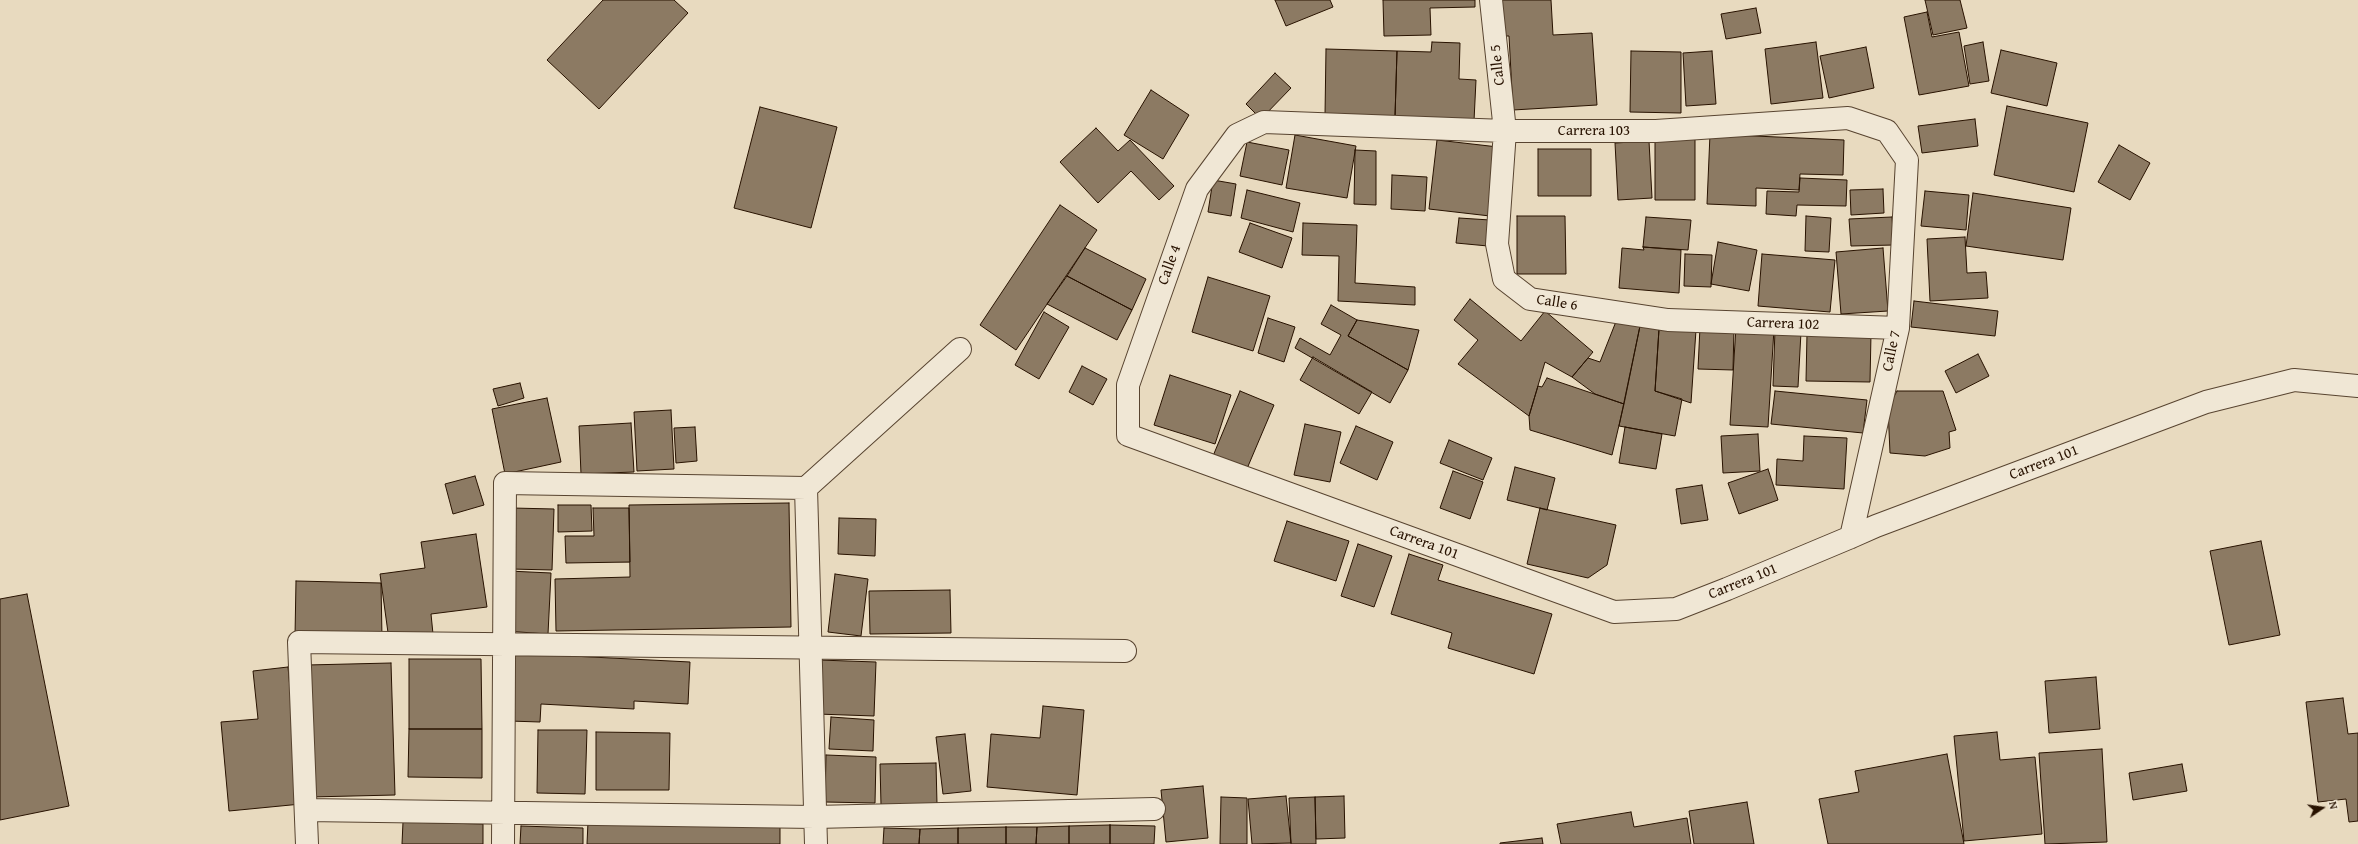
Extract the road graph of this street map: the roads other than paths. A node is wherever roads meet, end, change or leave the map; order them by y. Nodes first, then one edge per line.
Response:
1 (1491, 0) edge
2 (1264, 122) joint
3 (1505, 131) junction
4 (1907, 160) joint
5 (1668, 320) joint
6 (1898, 328) junction
7 (960, 348) dead end
8 (2358, 386) edge
9 (1128, 435) joint
10 (806, 488) junction
11 (1851, 538) junction
12 (504, 644) junction
13 (811, 648) junction
14 (1125, 651) dead end
15 (1154, 809) dead end
16 (306, 810) junction
17 (504, 813) junction
18 (815, 817) junction
19 (307, 844) edge
20 (503, 844) edge
21 (816, 844) edge

1 - 3 street, Calle 5
2 - 3 street, Carrera 103
2 - 9 street, Calle 4
3 - 4 street, Carrera 103
3 - 5 street, Calle 6
4 - 6 street, Calle 7
5 - 6 street, Carrera 102
6 - 11 street, Calle 7
7 - 10 street
8 - 11 street, Carrera 101
9 - 11 street, Carrera 101
10 - 12 street
10 - 13 street
12 - 13 street
12 - 16 street
12 - 17 street
13 - 14 street
13 - 18 street
15 - 18 street
16 - 17 street
16 - 19 street
17 - 18 street
17 - 20 street
18 - 21 street

